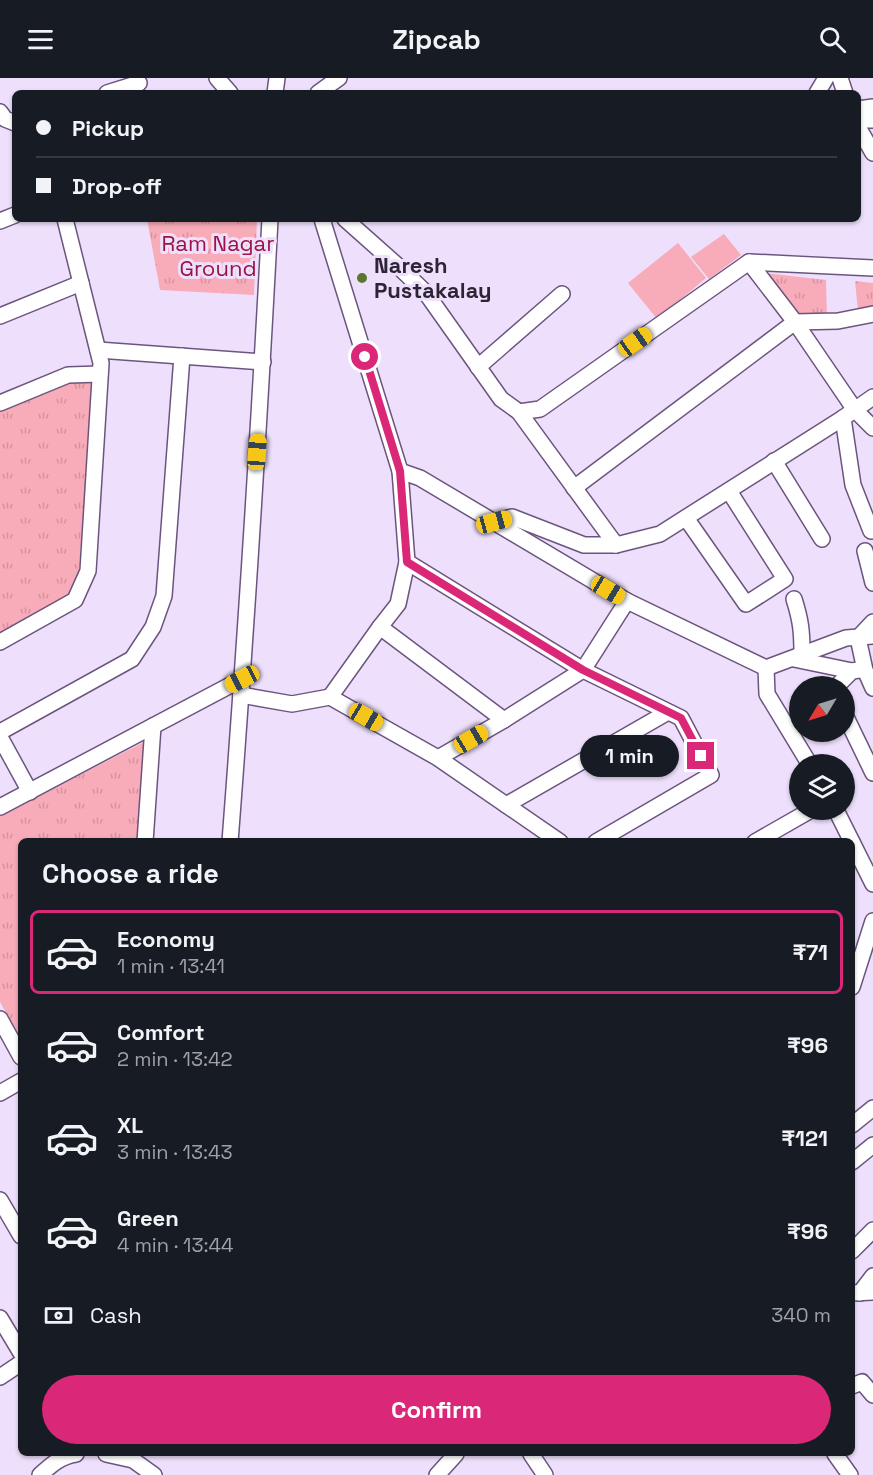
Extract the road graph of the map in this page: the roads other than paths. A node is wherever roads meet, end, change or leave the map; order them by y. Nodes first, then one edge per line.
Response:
1 (217, 78) edge
2 (339, 78) edge
3 (139, 85) edge
4 (119, 90) edge
5 (227, 90) edge
6 (322, 90) edge
7 (0, 112) edge
8 (12, 122) edge
9 (861, 132) edge
10 (873, 153) edge
11 (66, 222) edge
12 (270, 222) edge
13 (323, 222) edge
14 (348, 222) edge
15 (749, 262) junction
16 (873, 268) edge
17 (81, 283) junction
18 (562, 294) dead end
19 (873, 314) edge
20 (0, 316) edge
21 (795, 322) junction
22 (98, 350) junction
23 (182, 356) junction
24 (263, 362) junction
25 (478, 367) junction
26 (100, 374) junction
27 (873, 397) edge
28 (0, 403) edge
29 (519, 412) junction
30 (849, 414) junction
31 (873, 428) edge
32 (774, 461) junction
33 (400, 471) junction
34 (574, 488) junction
35 (729, 490) junction
36 (686, 518) junction
37 (494, 522) junction
38 (872, 531) edge
39 (822, 539) dead end
40 (616, 545) junction
41 (865, 551) dead end
42 (407, 562) junction
43 (873, 583) edge
44 (794, 599) dead end
45 (627, 601) junction
46 (873, 622) edge
47 (380, 627) junction
48 (865, 637) edge
49 (0, 642) edge
50 (797, 656) junction
51 (766, 668) junction
52 (583, 670) junction
53 (863, 671) edge
54 (242, 687) junction
55 (873, 688) edge
56 (330, 697) junction
57 (668, 712) junction
58 (504, 720) junction
59 (153, 726) junction
60 (0, 732) edge
61 (855, 736) edge
62 (0, 737) edge
63 (803, 754) edge
64 (438, 758) junction
65 (873, 773) edge
66 (30, 792) junction
67 (506, 805) junction
68 (0, 807) edge
69 (793, 820) edge
70 (841, 820) edge
71 (145, 838) edge
72 (230, 838) edge
73 (554, 838) edge
74 (603, 838) edge
75 (761, 838) edge
76 (850, 838) edge
77 (855, 848) edge
78 (873, 884) edge
79 (873, 921) edge
80 (868, 956) edge
81 (855, 981) edge
82 (0, 1019) edge
83 (18, 1052) edge
84 (18, 1083) edge
85 (0, 1093) edge
86 (873, 1108) edge
87 (855, 1123) edge
88 (873, 1145) edge
89 (855, 1160) edge
90 (0, 1200) edge
91 (873, 1230) edge
92 (18, 1231) edge
93 (855, 1248) edge
94 (873, 1276) edge
95 (862, 1292) edge
96 (0, 1318) edge
97 (18, 1348) edge
98 (18, 1365) edge
99 (0, 1377) edge
100 (855, 1385) edge
101 (873, 1395) edge
102 (64, 1456) edge
103 (115, 1456) edge
104 (454, 1456) edge
105 (532, 1456) edge
106 (836, 1456) edge
107 (40, 1475) edge
108 (154, 1475) edge
109 (436, 1475) edge
110 (544, 1475) edge
111 (850, 1475) edge

1 - 5 street
2 - 6 street
3 - 4 street
7 - 8 street
9 - 10 street
11 - 17 street
12 - 24 street
13 - 33 street
14 - 25 street
15 - 16 street
15 - 21 street
15 - 29 street
17 - 20 street
17 - 22 street
18 - 25 street
19 - 21 street
21 - 30 street
21 - 34 street
22 - 23 street
22 - 26 street
23 - 24 street
23 - 60 street
24 - 54 street
25 - 29 street
26 - 28 street
26 - 49 street
27 - 30 street
29 - 34 street
30 - 31 street
30 - 32 street
30 - 38 street
32 - 35 street
32 - 39 street
33 - 37 street
33 - 42 street
34 - 40 street
35 - 36 street
35 - 36 street
36 - 40 street
37 - 40 street
37 - 45 street
41 - 43 street
42 - 47 street
42 - 52 street
44 - 50 street
45 - 51 street
45 - 52 street
46 - 48 street
47 - 56 street
47 - 58 street
48 - 50 street
48 - 53 street
50 - 51 street
50 - 53 street
51 - 63 street
52 - 57 street
52 - 58 street
53 - 55 street
54 - 56 street
54 - 59 street
54 - 72 street
56 - 64 street
57 - 67 street
57 - 74 street
58 - 64 street
59 - 66 street
59 - 71 street
61 - 65 street
62 - 66 street
64 - 67 street
66 - 68 street
67 - 73 street
69 - 75 street
70 - 76 street
77 - 78 street
79 - 80 street
80 - 81 street
82 - 83 street
84 - 85 street
86 - 87 street
88 - 89 street
90 - 92 street
91 - 93 street
94 - 95 street
96 - 97 street
98 - 99 street
100 - 101 street
102 - 107 street
103 - 108 street
104 - 109 street
105 - 110 street
106 - 111 street

